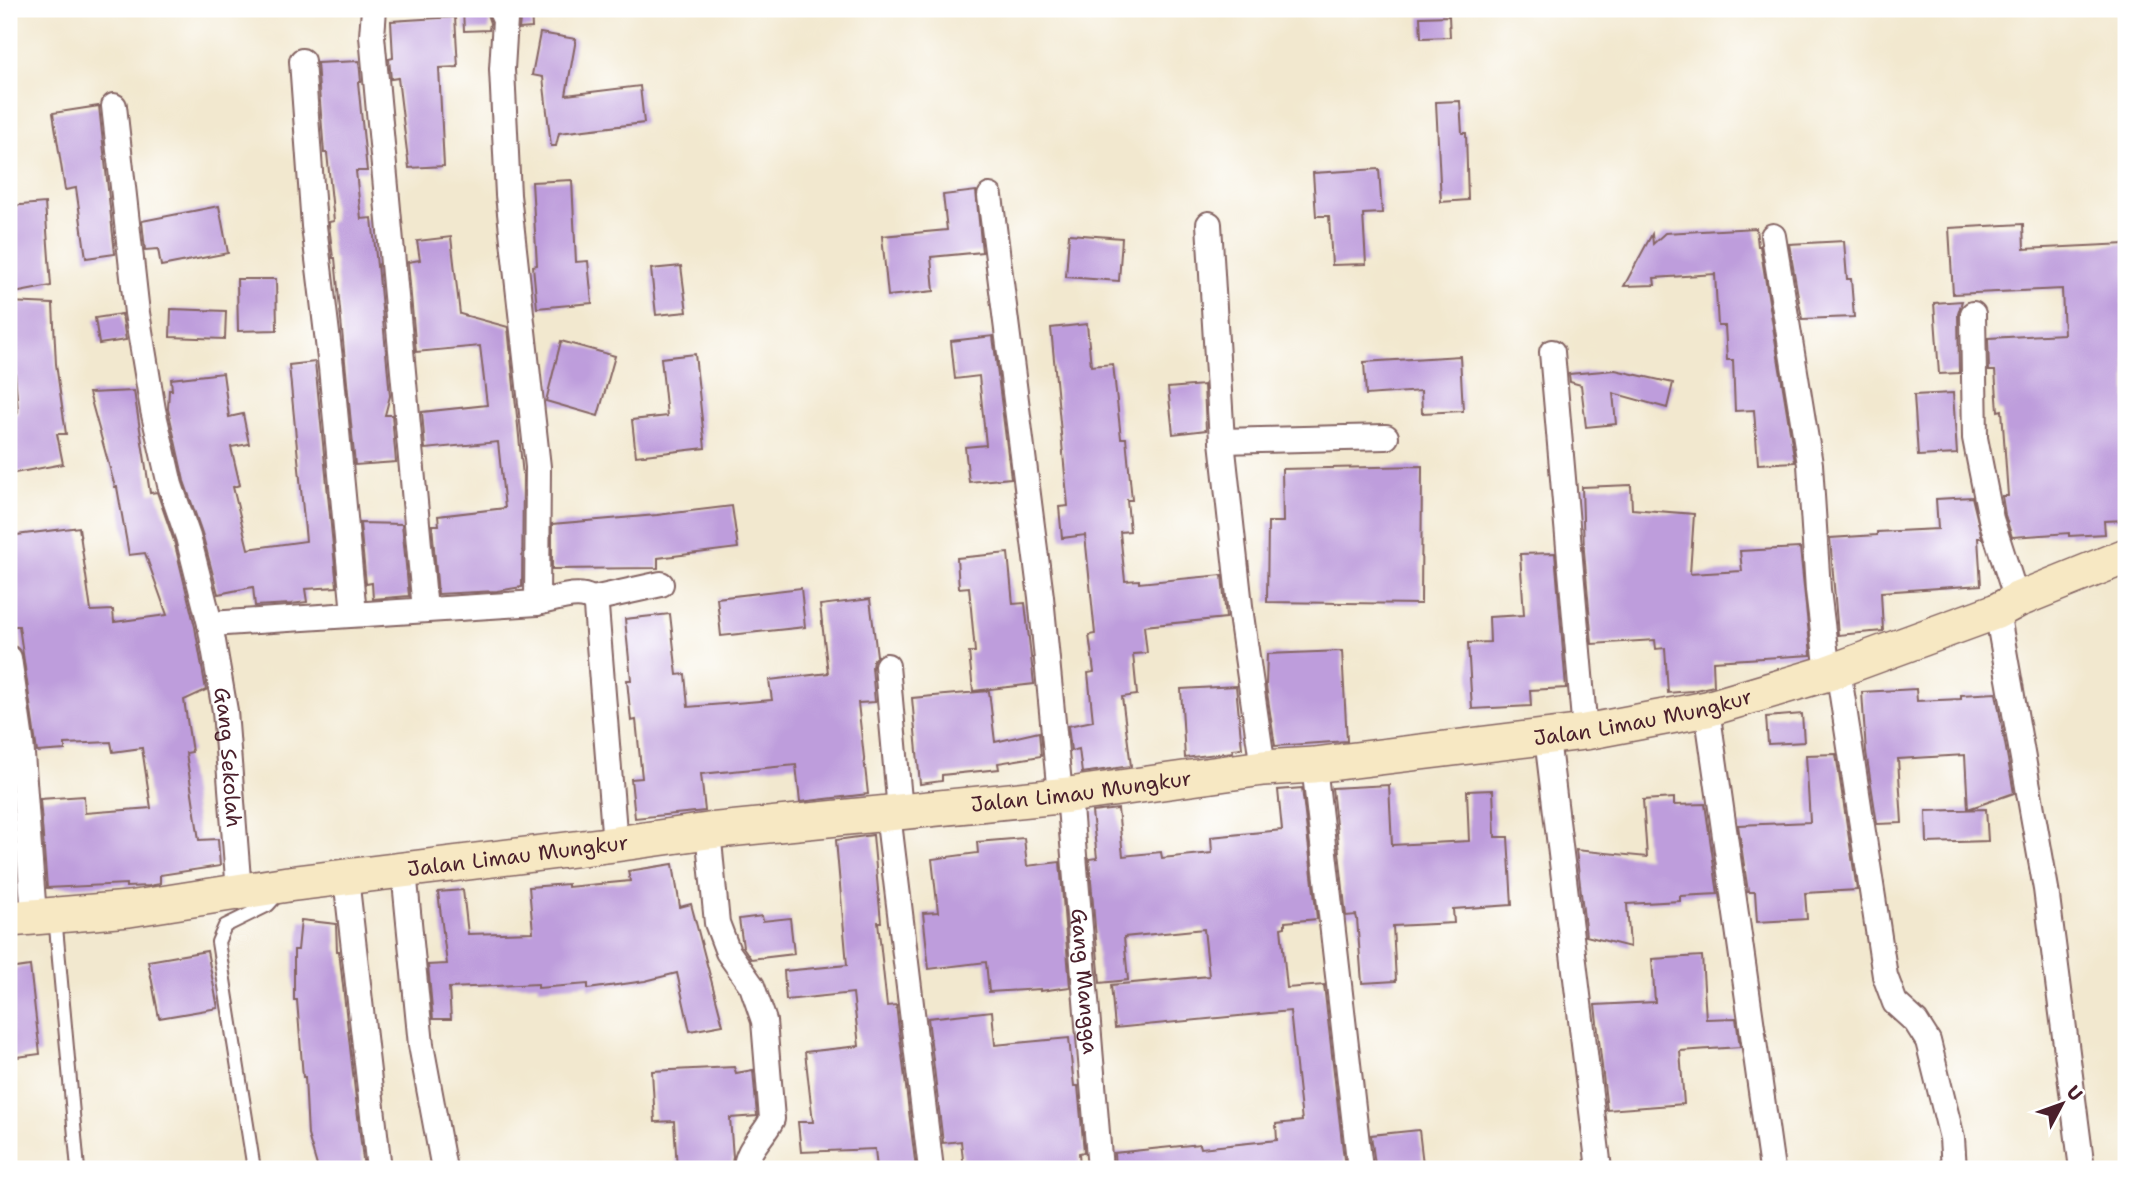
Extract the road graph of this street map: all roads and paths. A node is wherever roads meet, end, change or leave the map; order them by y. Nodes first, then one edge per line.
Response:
1 (374, 9) edge
2 (500, 9) edge
3 (302, 61) dead end
4 (114, 106) dead end
5 (989, 196) dead end
6 (1209, 224) dead end
7 (1773, 236) dead end
8 (1973, 314) dead end
9 (1552, 352) dead end
10 (1386, 437) dead end
11 (1222, 442) junction
12 (2126, 556) edge
13 (661, 584) dead end
14 (593, 599) junction
15 (537, 603) junction
16 (2007, 605) junction
17 (425, 610) junction
18 (354, 614) junction
19 (210, 624) junction
20 (9, 658) edge
21 (887, 666) dead end
22 (1833, 671) junction
23 (1707, 709) junction
24 (1584, 733) junction
25 (1547, 738) junction
26 (1314, 765) junction
27 (1263, 768) junction
28 (1065, 795) junction
29 (894, 813) junction
30 (708, 831) junction
31 (615, 845) junction
32 (404, 871) junction
33 (346, 878) junction
34 (288, 884) junction
35 (239, 892) junction
36 (33, 917) edge
37 (78, 1169) edge
38 (254, 1169) edge
39 (379, 1169) edge
40 (444, 1169) edge
41 (746, 1169) edge
42 (931, 1169) edge
43 (1100, 1169) edge
44 (1360, 1169) edge
45 (1599, 1169) edge
46 (1772, 1169) edge
47 (1954, 1169) edge
48 (2082, 1169) edge

1 - 17 street
2 - 15 street
3 - 18 street
4 - 19 street, Gang Sekolah
5 - 28 street, Gang Mangga
6 - 11 street
7 - 22 street
8 - 16 street
9 - 24 street
10 - 11 street
11 - 27 street
12 - 16 street, Jalan Limau Mungkur
13 - 14 street
14 - 15 street
14 - 31 street
15 - 17 street
16 - 22 street, Jalan Limau Mungkur
16 - 48 street
17 - 18 street
18 - 19 street
19 - 35 street, Gang Sekolah
20 - 36 street
21 - 29 street
22 - 23 street, Jalan Limau Mungkur
22 - 47 street
23 - 24 street, Jalan Limau Mungkur
23 - 46 street
24 - 25 street, Jalan Limau Mungkur
25 - 26 street, Jalan Limau Mungkur
25 - 45 street
26 - 27 street, Jalan Limau Mungkur
26 - 44 street
27 - 28 street, Jalan Limau Mungkur
28 - 29 street, Jalan Limau Mungkur
28 - 43 street, Gang Mangga
29 - 30 street, Jalan Limau Mungkur
29 - 42 street
30 - 31 street, Jalan Limau Mungkur
30 - 41 street
31 - 32 street, Jalan Limau Mungkur
32 - 33 street, Jalan Limau Mungkur
32 - 40 street
33 - 34 street, Jalan Limau Mungkur
33 - 39 street
34 - 35 street, Jalan Limau Mungkur
34 - 38 lane
35 - 36 street, Jalan Limau Mungkur
36 - 37 lane

